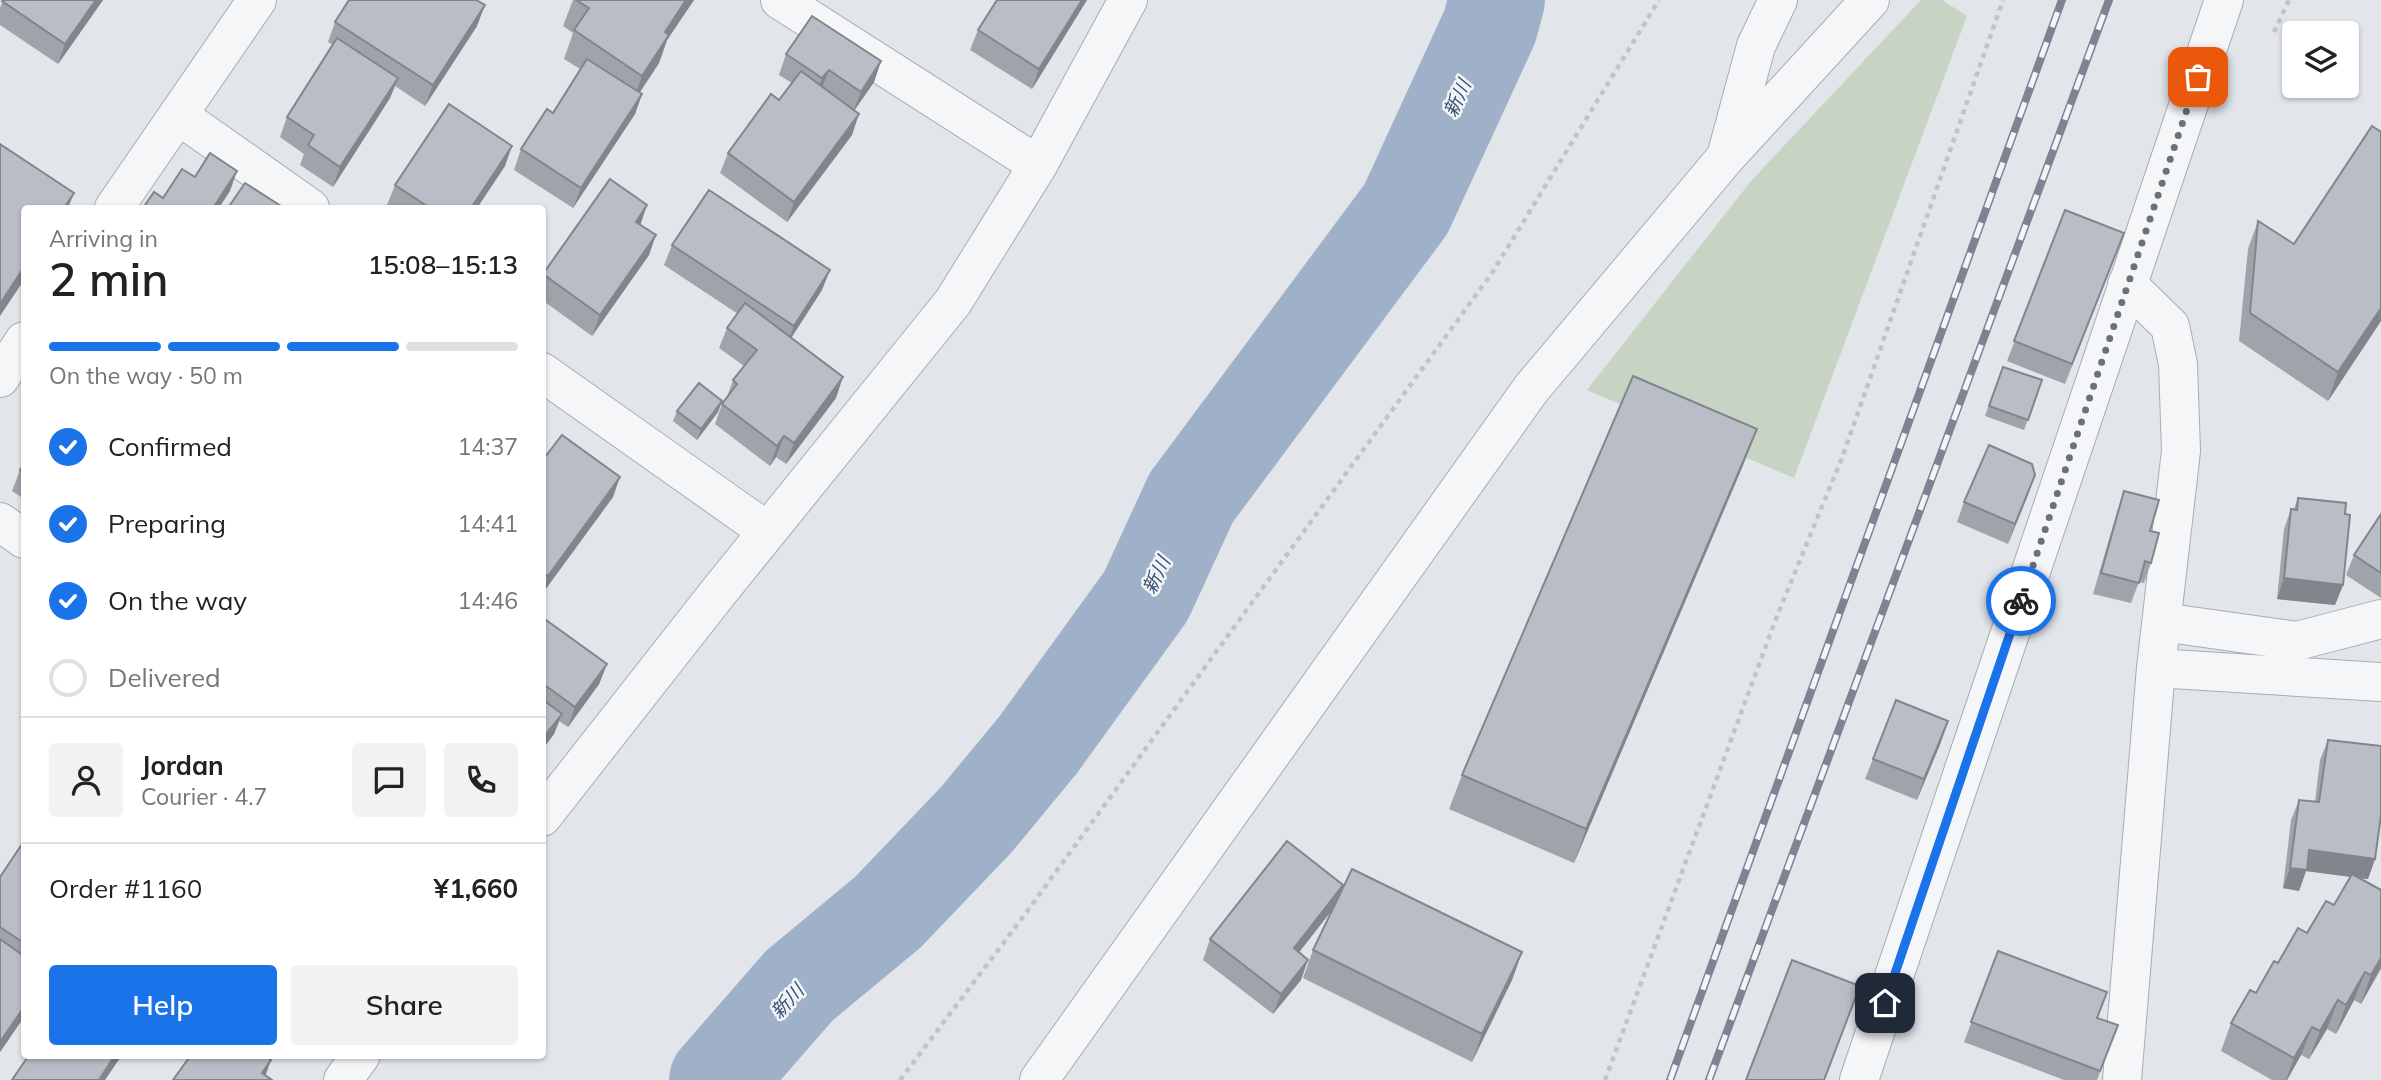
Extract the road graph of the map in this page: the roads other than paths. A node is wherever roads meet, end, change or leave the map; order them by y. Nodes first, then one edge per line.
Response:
1 (257, 0) edge
2 (780, 0) edge
3 (1128, 0) edge
4 (1778, 0) edge
5 (1870, 0) edge
6 (2224, 0) edge
7 (178, 115) junction
8 (1726, 157) junction
9 (1038, 165) junction
10 (116, 205) edge
11 (306, 205) edge
12 (2127, 284) junction
13 (21, 346) edge
14 (546, 375) edge
15 (0, 378) edge
16 (0, 523) edge
17 (767, 531) junction
18 (21, 537) edge
19 (2381, 619) edge
20 (2162, 622) junction
21 (2156, 668) junction
22 (2381, 682) edge
23 (546, 812) edge
24 (359, 1059) edge
25 (343, 1080) edge
26 (1040, 1080) edge
27 (1859, 1080) edge
28 (2122, 1080) edge

1 - 7 street
2 - 9 street
3 - 9 street
4 - 8 street
5 - 8 street
6 - 12 street
7 - 10 street
7 - 11 street
8 - 26 street
9 - 17 street
12 - 20 street
12 - 27 street
13 - 15 street
14 - 17 street
16 - 18 street
17 - 23 street
19 - 20 street
20 - 21 street
21 - 22 street
21 - 28 street
24 - 25 street

